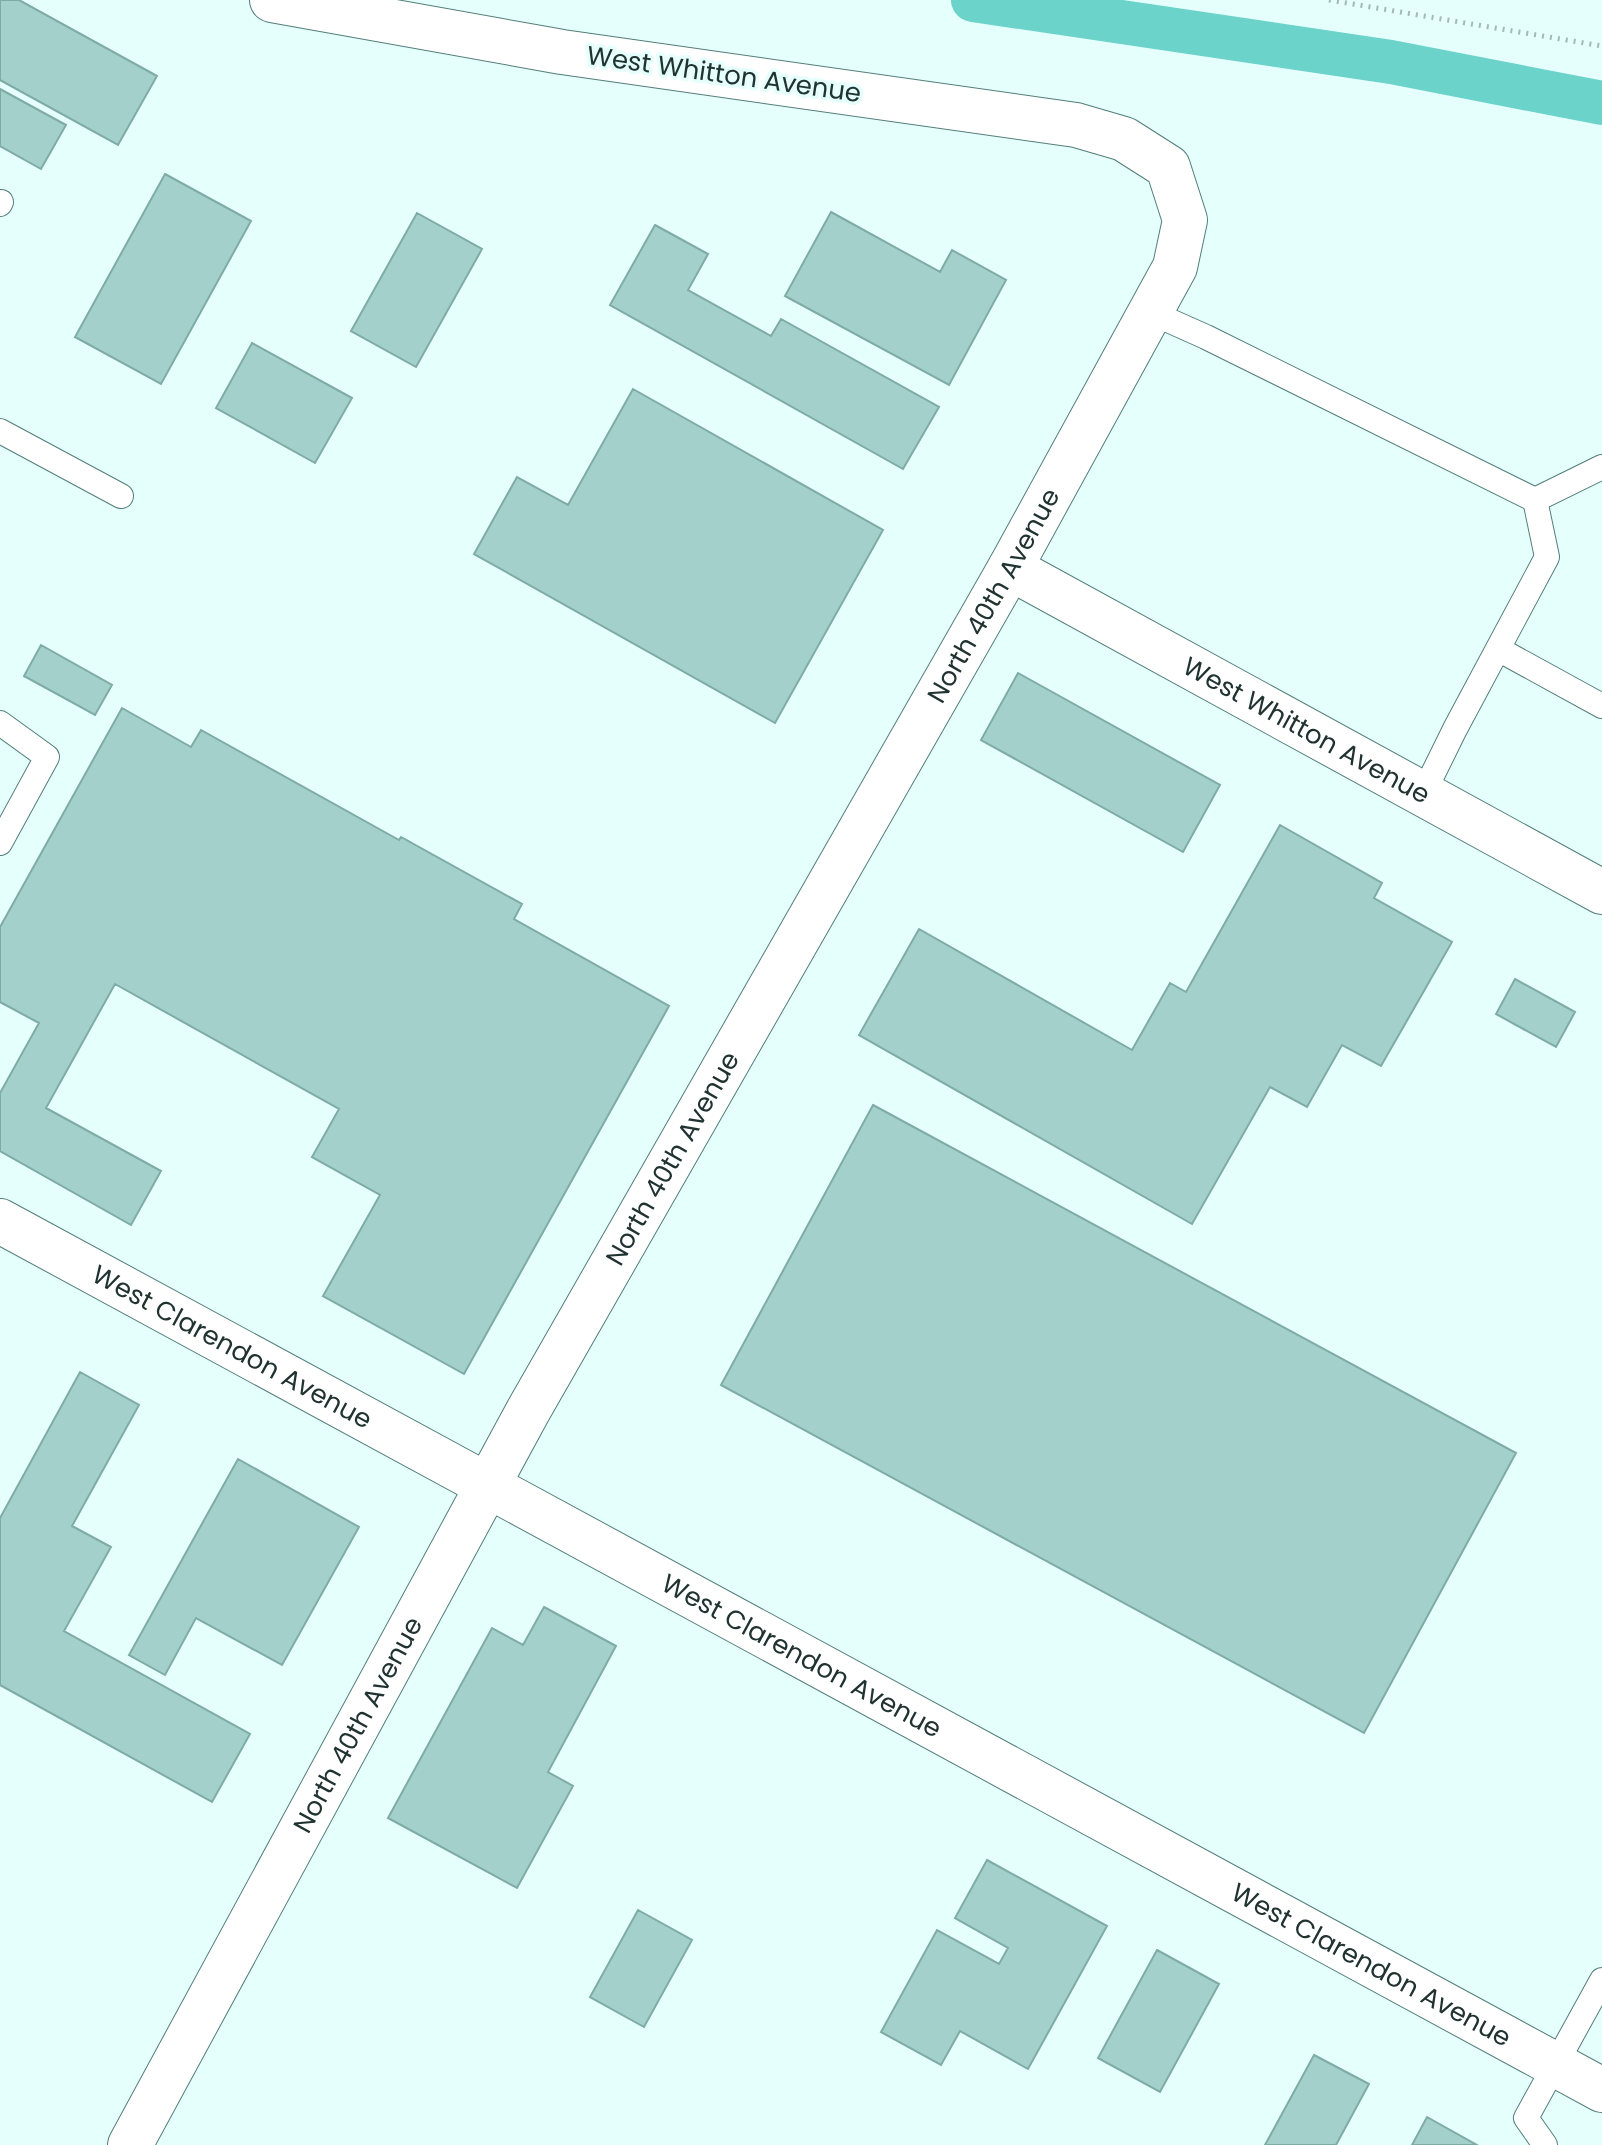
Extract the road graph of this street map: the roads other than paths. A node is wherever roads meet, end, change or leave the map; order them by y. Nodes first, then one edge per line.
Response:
1 (272, 0) edge
2 (1168, 167) joint
3 (1150, 312) junction
4 (0, 431) edge
5 (1602, 467) edge
6 (121, 496) dead end
7 (1535, 500) junction
8 (1010, 568) junction
9 (1498, 649) junction
10 (1602, 706) edge
11 (0, 723) edge
12 (1423, 794) junction
13 (0, 843) edge
14 (1602, 892) edge
15 (0, 1221) edge
16 (488, 1484) junction
17 (1602, 1980) edge
18 (1555, 2064) junction
19 (1602, 2090) edge
20 (130, 2145) edge
21 (1545, 2145) edge

1 - 2 street, West Whitton Avenue
2 - 3 street, North 40th Avenue
3 - 7 lane
3 - 8 street, North 40th Avenue
4 - 6 lane
5 - 7 lane
7 - 9 lane
8 - 12 street, West Whitton Avenue
8 - 16 street, North 40th Avenue
9 - 10 lane
9 - 12 lane
11 - 13 lane
12 - 14 street, West Whitton Avenue
15 - 16 street, West Clarendon Avenue
16 - 18 street, West Clarendon Avenue
16 - 20 street, North 40th Avenue
17 - 18 lane
18 - 19 street, West Clarendon Avenue
18 - 21 lane

